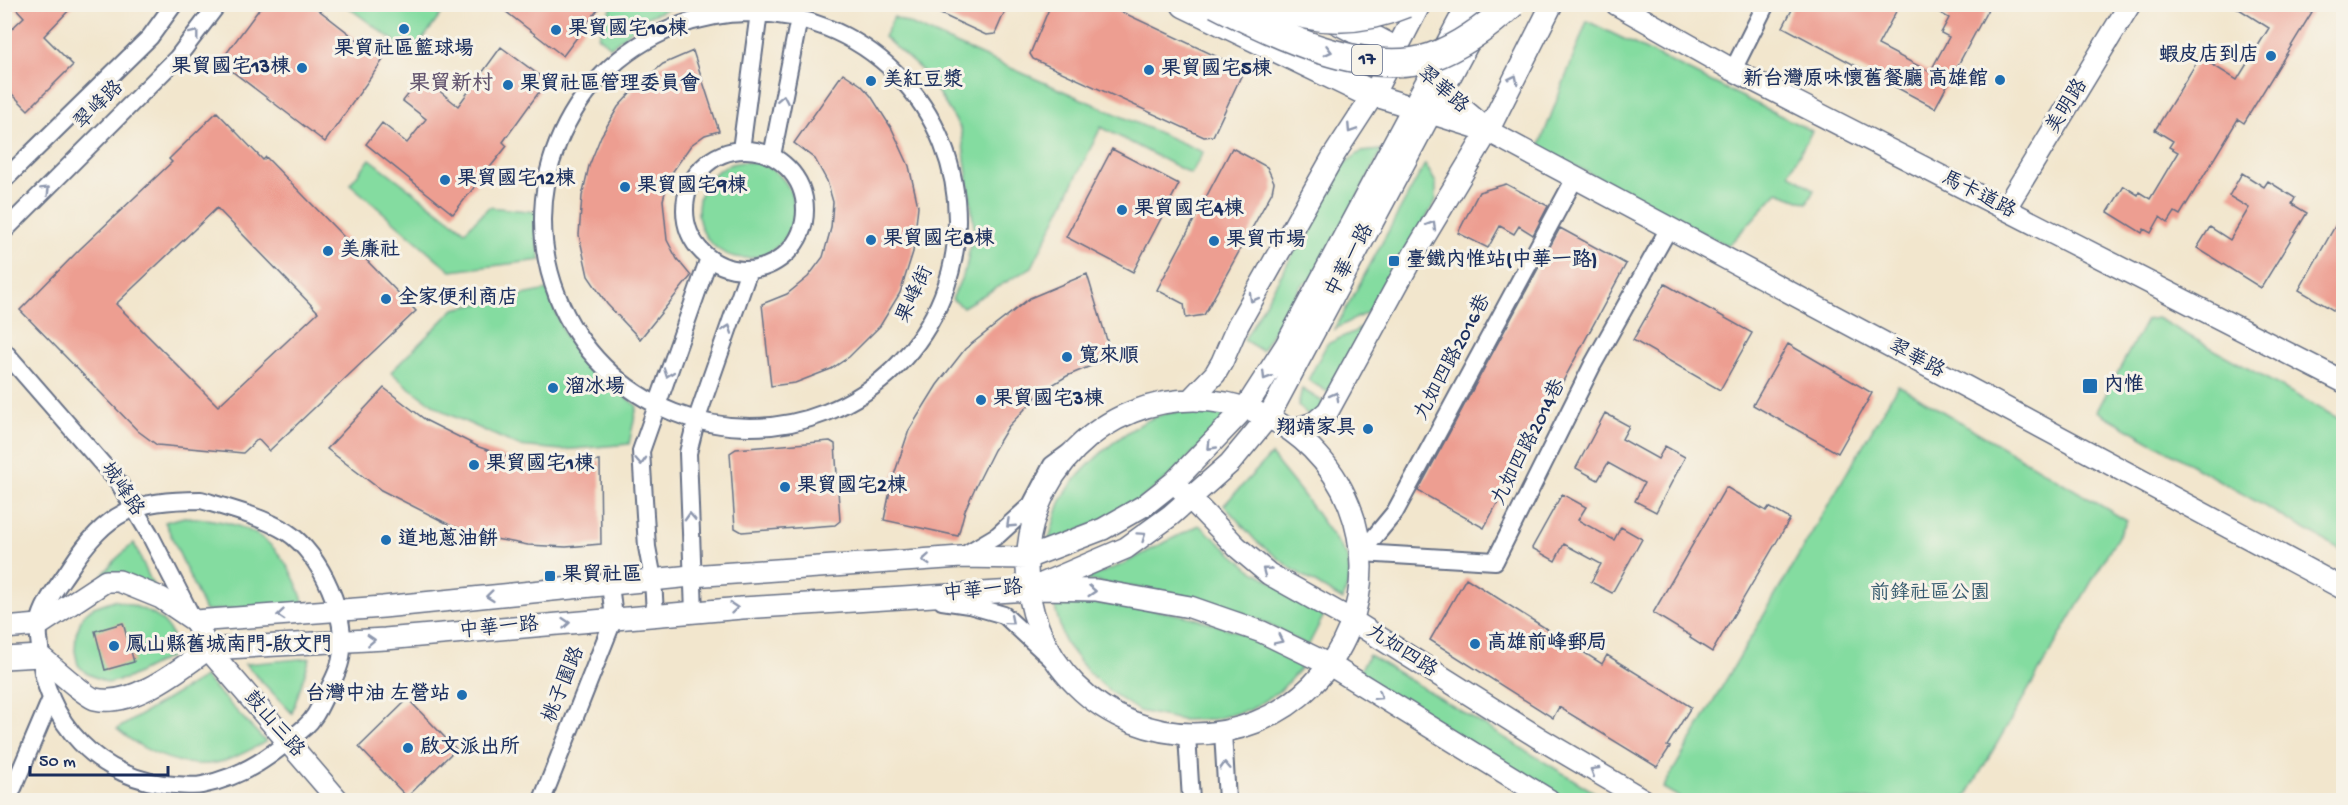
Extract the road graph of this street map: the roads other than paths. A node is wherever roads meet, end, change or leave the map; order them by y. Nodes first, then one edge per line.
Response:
1 (174, 4) edge
2 (218, 4) edge
3 (1185, 4) edge
4 (1216, 4) edge
5 (1271, 4) edge
6 (1309, 4) edge
7 (1405, 4) edge
8 (1420, 4) edge
9 (1468, 4) edge
10 (1489, 4) edge
11 (1512, 4) edge
12 (1552, 4) edge
13 (1616, 4) edge
14 (1766, 4) edge
15 (2130, 4) edge
16 (758, 8) edge
17 (795, 11) edge
18 (1396, 51) junction
19 (1733, 70) junction
20 (1435, 85) junction
21 (1373, 95) junction
22 (1421, 110) junction
23 (1488, 131) junction
24 (741, 150) junction
25 (772, 156) junction
26 (1575, 178) junction
27 (4, 180) edge
28 (2005, 208) junction
29 (1669, 228) junction
30 (4, 231) edge
31 (709, 258) junction
32 (749, 270) junction
33 (4, 351) edge
34 (2343, 382) edge
35 (1191, 399) junction
36 (656, 405) junction
37 (1246, 407) junction
38 (1269, 416) junction
39 (696, 421) junction
40 (1291, 430) junction
41 (1074, 449) junction
42 (1174, 482) junction
43 (1190, 500) junction
44 (134, 508) junction
45 (1361, 553) junction
46 (961, 557) junction
47 (1027, 558) junction
48 (691, 576) junction
49 (652, 579) junction
50 (610, 584) junction
51 (1031, 589) junction
52 (2343, 589) edge
53 (914, 597) junction
54 (339, 610) junction
55 (694, 612) junction
56 (655, 614) junction
57 (614, 618) junction
58 (195, 621) junction
59 (1353, 621) junction
60 (39, 625) junction
61 (4, 628) edge
62 (343, 641) junction
63 (208, 649) junction
64 (4, 658) edge
65 (41, 663) junction
66 (1058, 665) junction
67 (1330, 665) junction
68 (50, 701) junction
69 (1223, 732) junction
70 (1187, 735) junction
71 (288, 742) junction
72 (8, 801) edge
73 (338, 801) edge
74 (542, 801) edge
75 (1191, 801) edge
76 (1227, 801) edge
77 (1549, 801) edge
78 (1644, 801) edge

1 - 27 street, 翠峰路
30 -> 2 street, 翠峰路
3 - 21 main road
4 -> 11 main road, 17, bridge
5 - 7 main road, 17, bridge
6 - 18 main road
8 - 18 street
9 - 20 street, 中華一路
10 - 20 street, 中華一路
23 -> 12 street
13 - 19 street, 馬卡道路
14 - 19 street
15 - 28 street, 美明路
16 - 17 street, 果峰街
16 - 24 street
16 - 36 street, 果峰街
25 -> 17 street
17 - 39 street, 果峰街
18 - 20 street, 翠華路
18 - 21 street
19 - 28 street, 馬卡道路
20 - 22 street, 中華一路
20 - 23 street, 翠華路
21 - 22 street, 翠華路
21 -> 35 street
22 - 23 street, 翠華路
22 -> 37 street, 中華一路
22 - 38 street, 中華一路
23 - 26 street, 翠華路
40 -> 23 street
24 - 25 street
24 - 31 street
25 - 32 street
26 - 29 street, 翠華路
26 - 45 street, 九如四路2016巷
28 - 34 street, 馬卡道路
29 - 45 street, 九如四路2014巷
29 - 52 street, 翠華路
31 - 32 street
31 -> 36 street
39 -> 32 street
33 - 44 street, 城峰路
35 - 37 street
35 - 41 street
36 - 39 street, 果峰街
36 -> 49 street
37 - 38 street
37 -> 42 street, 中華一路
38 - 40 street
38 - 43 street, 中華一路
48 -> 39 street
40 - 45 street
41 -> 46 street
41 - 47 street
42 - 43 street, 九如四路
42 - 47 street, 中華一路
51 -> 43 street, 中華一路
59 -> 43 street, 九如四路
44 - 54 street
44 - 58 street, 城峰路
44 - 60 street
45 - 59 street
46 - 47 street, 中華一路
46 -> 48 street, 中華一路
47 - 51 street
48 - 49 street, 中華一路
48 - 55 street
49 - 50 street, 中華一路
49 - 56 street
50 -> 54 street, 中華一路
50 - 57 street, 桃子園路
51 - 53 street, 中華一路
51 - 66 street
51 -> 67 street
55 -> 53 street, 中華一路
53 -> 66 street
54 -> 58 street, 中華一路
54 - 62 street
55 - 56 street, 中華一路
56 - 57 street, 中華一路
62 -> 57 street, 中華一路
57 - 74 street, 桃子園路
58 - 60 street
58 - 63 street, 城峰路
59 - 67 street
78 -> 59 street, 九如四路
60 - 61 street
60 - 65 street
62 - 63 street, 中華一路
62 - 71 street
63 - 65 street
63 - 71 street, 鼓山三路
64 - 65 street
65 - 68 street
66 - 70 street
67 - 69 street
67 -> 77 street
68 - 71 street
68 - 72 street
69 - 70 street
76 -> 69 street
70 - 75 street
71 - 73 street, 鼓山三路

